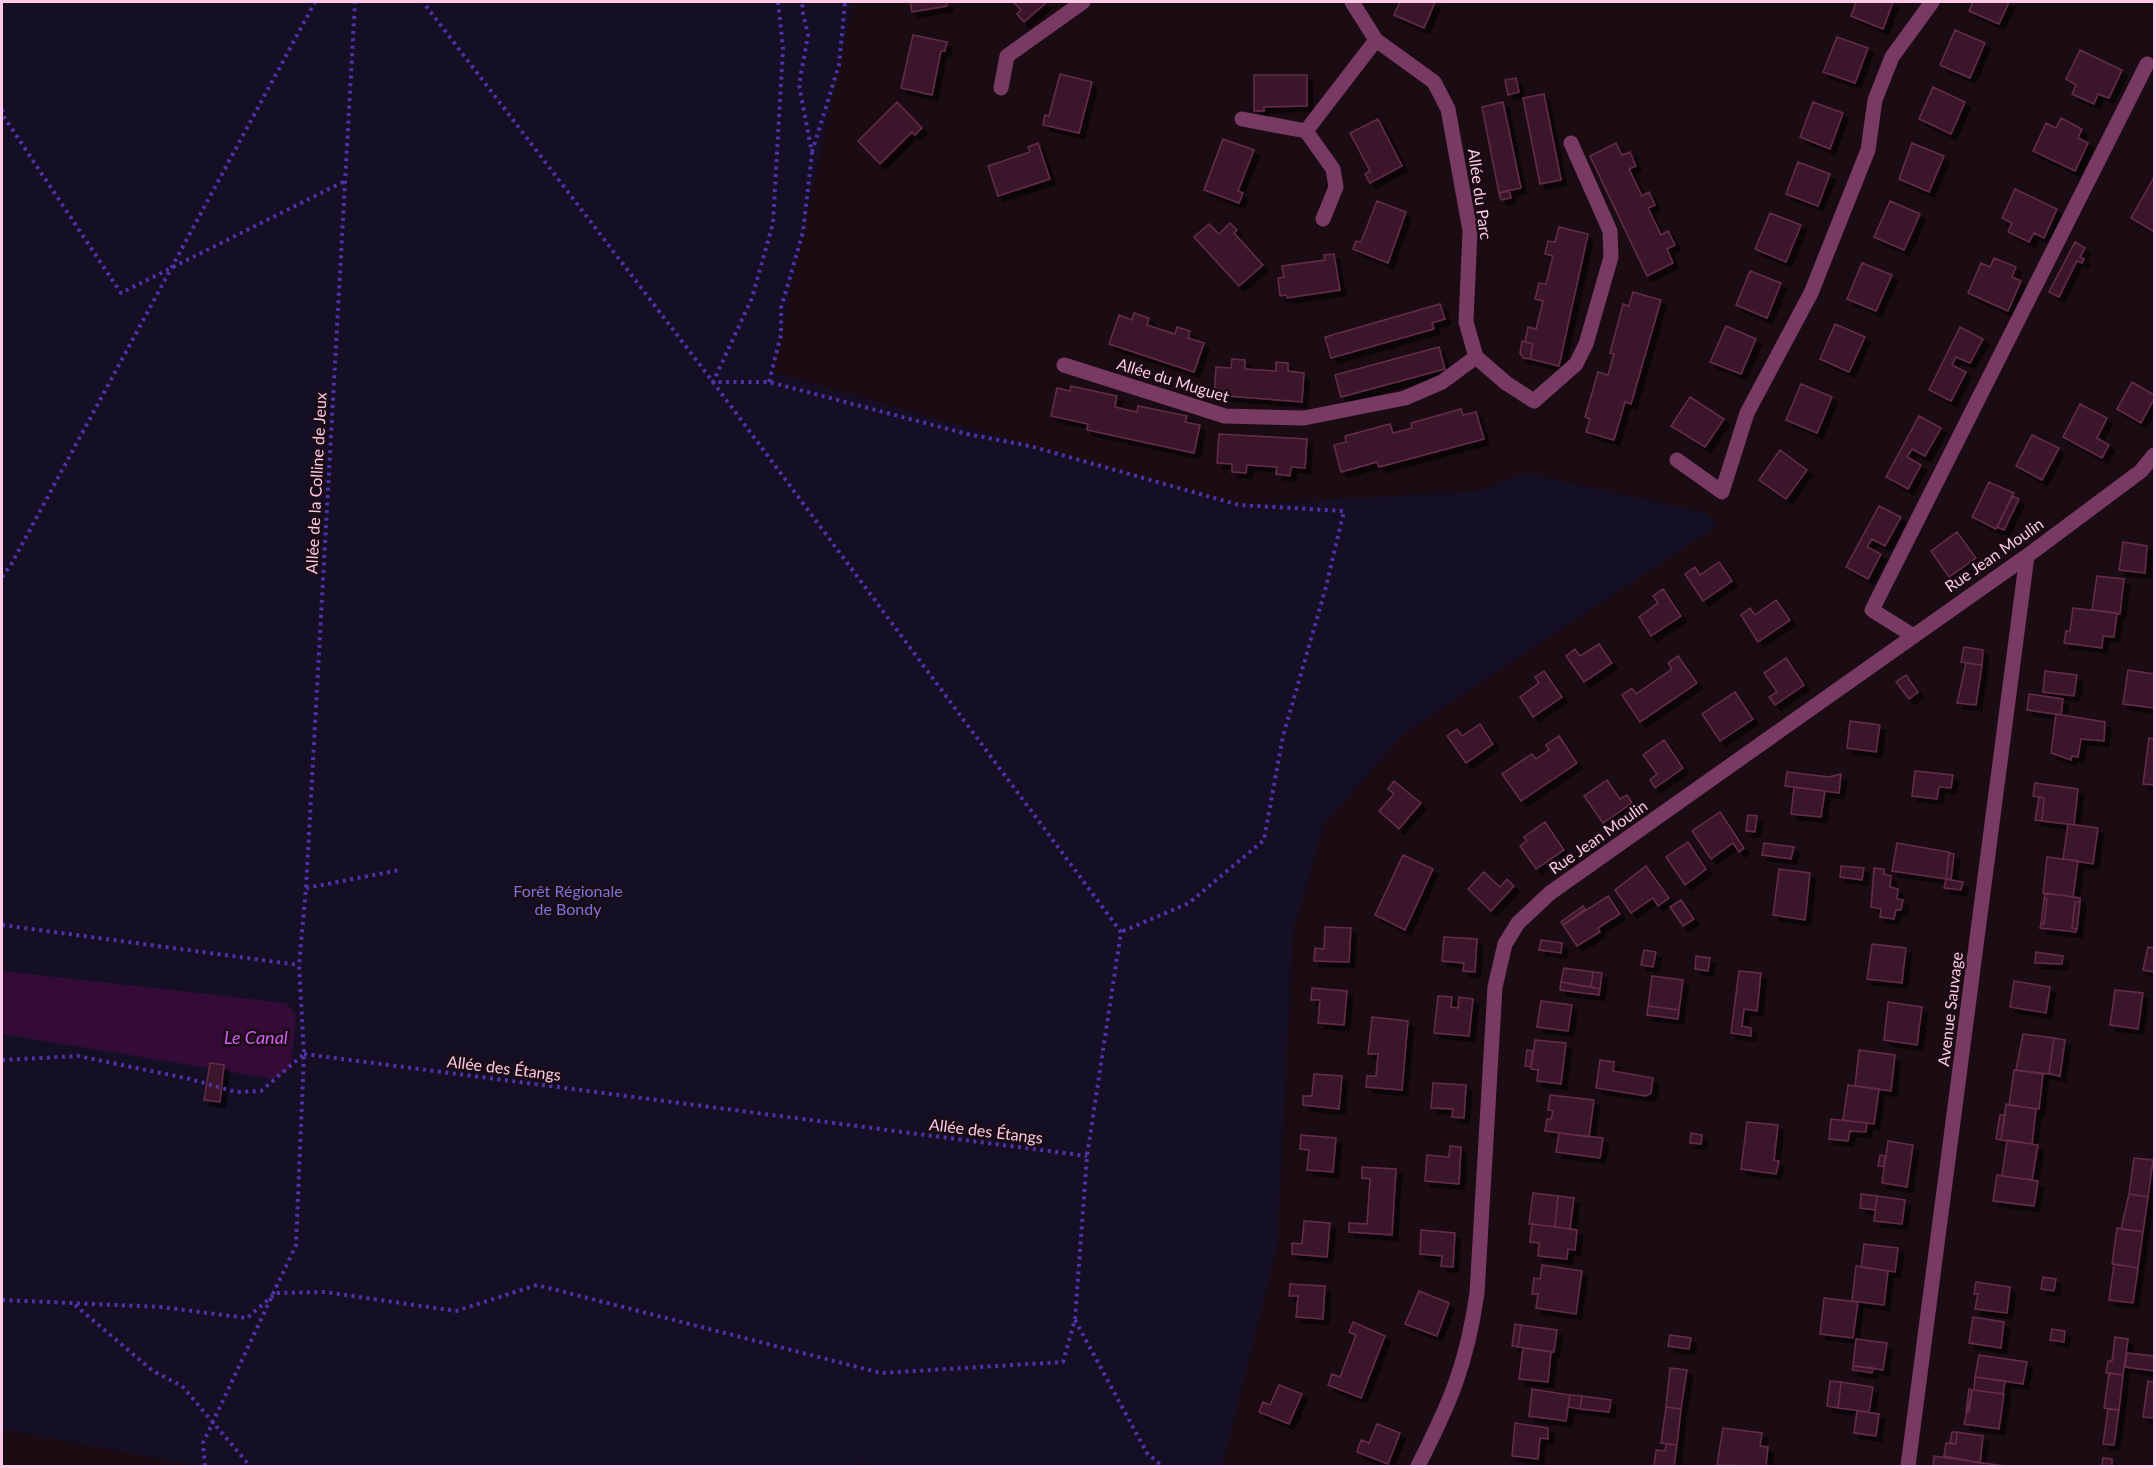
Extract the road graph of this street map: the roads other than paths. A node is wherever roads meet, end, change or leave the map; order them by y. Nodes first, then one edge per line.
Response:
1 (1083, 2) edge
2 (1352, 2) edge
3 (1932, 2) edge
4 (1376, 40) junction
5 (2147, 64) dead end
6 (1000, 88) dead end
7 (1242, 119) dead end
8 (1306, 131) junction
9 (1571, 143) dead end
10 (1323, 219) dead end
11 (1476, 357) junction
12 (1064, 365) dead end
13 (2154, 455) edge
14 (1677, 460) dead end
15 (2027, 555) junction
16 (1912, 634) junction
17 (1418, 1467) edge
18 (1908, 1467) edge

1 - 6 street
2 - 4 street, Allée du Parc
3 - 14 street
4 - 8 street
4 - 11 street, Allée du Parc
5 - 16 street
7 - 8 street
8 - 10 street
9 - 11 street
11 - 12 street, Allée du Muguet
13 - 15 street, Rue Jean Moulin
15 - 16 street, Rue Jean Moulin
15 - 18 street, Avenue Sauvage
16 - 17 street, Rue Jean Moulin

